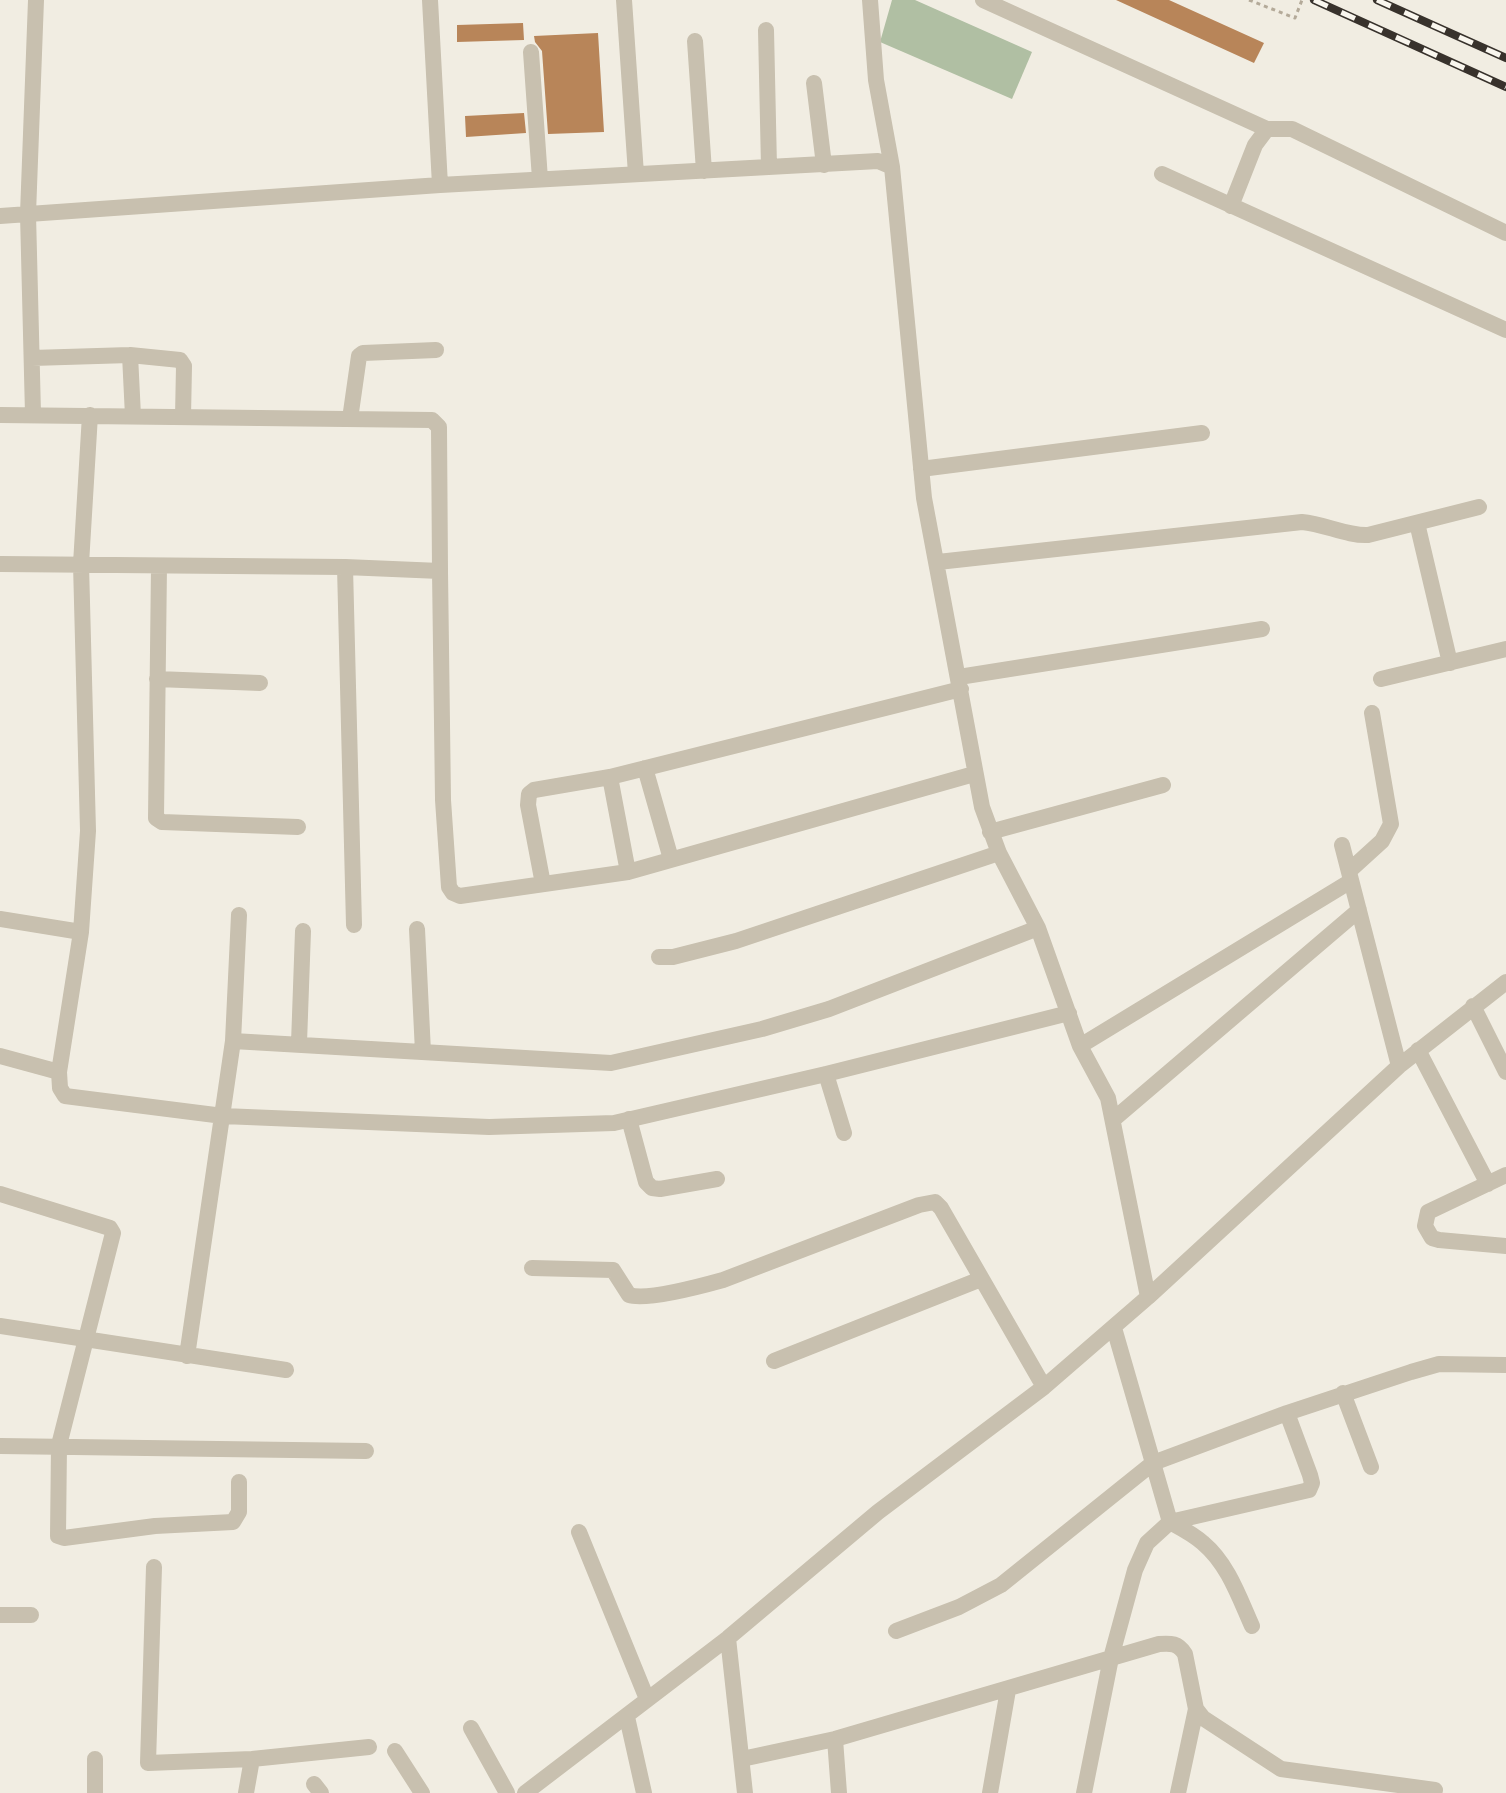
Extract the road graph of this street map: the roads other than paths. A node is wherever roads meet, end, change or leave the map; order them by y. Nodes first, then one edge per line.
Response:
1 (36, 0) edge
2 (430, 0) edge
3 (624, 0) edge
4 (870, 0) edge
5 (983, 0) edge
6 (766, 30) dead end
7 (695, 41) dead end
8 (531, 52) dead end
9 (814, 83) dead end
10 (1267, 129) junction
11 (824, 165) junction
12 (769, 167) junction
13 (892, 167) junction
14 (704, 171) junction
15 (636, 174) junction
16 (1162, 174) dead end
17 (540, 179) junction
18 (440, 185) junction
19 (1231, 206) junction
20 (28, 214) junction
21 (0, 216) edge
22 (1506, 233) edge
23 (1506, 330) edge
24 (436, 350) dead end
25 (130, 355) junction
26 (32, 358) junction
27 (33, 414) junction
28 (0, 415) edge
29 (90, 415) junction
30 (133, 416) junction
31 (183, 417) junction
32 (350, 419) junction
33 (1202, 433) dead end
34 (921, 469) junction
35 (1479, 507) dead end
36 (1417, 523) junction
37 (938, 562) junction
38 (0, 564) edge
39 (81, 564) junction
40 (159, 566) junction
41 (345, 567) junction
42 (440, 571) junction
43 (1262, 629) dead end
44 (1506, 649) edge
45 (1450, 663) junction
46 (157, 679) junction
47 (1381, 679) dead end
48 (260, 683) dead end
49 (960, 683) junction
50 (1372, 713) dead end
51 (645, 768) junction
52 (974, 774) junction
53 (610, 777) junction
54 (1163, 785) dead end
55 (298, 827) dead end
56 (990, 832) junction
57 (1342, 845) dead end
58 (999, 853) junction
59 (671, 859) junction
60 (628, 872) junction
61 (1350, 876) junction
62 (543, 884) junction
63 (1359, 910) junction
64 (239, 915) dead end
65 (0, 919) edge
66 (354, 925) dead end
67 (1038, 928) junction
68 (417, 929) dead end
69 (303, 931) dead end
70 (81, 932) junction
71 (659, 957) dead end
72 (1506, 982) edge
73 (1473, 1006) junction
74 (1069, 1013) junction
75 (233, 1041) junction
76 (299, 1043) junction
77 (1080, 1046) junction
78 (1418, 1050) junction
79 (423, 1052) junction
80 (0, 1056) edge
81 (1399, 1066) junction
82 (59, 1072) junction
83 (1506, 1072) edge
84 (826, 1074) junction
85 (223, 1116) junction
86 (629, 1119) junction
87 (1114, 1119) junction
88 (844, 1133) dead end
89 (1506, 1175) edge
90 (717, 1179) dead end
91 (1488, 1184) junction
92 (0, 1194) edge
93 (1506, 1246) edge
94 (532, 1268) dead end
95 (981, 1279) junction
96 (1148, 1297) junction
97 (0, 1326) edge
98 (1114, 1328) junction
99 (85, 1339) junction
100 (187, 1356) junction
101 (774, 1361) dead end
102 (1506, 1365) edge
103 (286, 1370) dead end
104 (1044, 1387) junction
105 (1343, 1393) junction
106 (1287, 1413) junction
107 (59, 1445) junction
108 (0, 1446) edge
109 (366, 1451) dead end
110 (1153, 1463) junction
111 (1371, 1467) dead end
112 (239, 1482) dead end
113 (1170, 1522) junction
114 (579, 1532) dead end
115 (154, 1567) dead end
116 (0, 1615) edge
117 (31, 1615) dead end
118 (1252, 1626) dead end
119 (896, 1631) dead end
120 (728, 1638) junction
121 (1111, 1658) junction
122 (1008, 1690) junction
123 (647, 1699) junction
124 (1196, 1709) junction
125 (627, 1717) junction
126 (471, 1728) dead end
127 (835, 1739) junction
128 (369, 1747) dead end
129 (395, 1751) dead end
130 (95, 1759) dead end
131 (252, 1759) junction
132 (742, 1759) junction
133 (1435, 1792) edge
134 (95, 1793) edge
135 (246, 1793) edge
136 (422, 1793) edge
137 (507, 1793) edge
138 (525, 1793) edge
139 (644, 1793) edge
140 (745, 1793) edge
141 (839, 1793) edge
142 (990, 1793) edge
143 (1084, 1793) edge
144 (1178, 1793) edge

1 - 20 street
2 - 18 street
3 - 15 street
4 - 13 street
5 - 10 street
6 - 12 street
7 - 14 street
8 - 17 street
9 - 11 street
10 - 19 street
10 - 22 street
11 - 12 street
11 - 13 street
12 - 14 street
13 - 34 street
14 - 15 street
15 - 17 street
16 - 19 street
17 - 18 street
18 - 20 street
19 - 23 street
20 - 21 street
20 - 26 street
24 - 32 street
25 - 26 street
25 - 30 street
25 - 31 street
26 - 27 street
27 - 28 street
27 - 29 street
29 - 30 street
29 - 39 street
30 - 31 street
31 - 32 street
32 - 42 street
33 - 34 street
34 - 37 street
35 - 36 street
36 - 37 street
36 - 45 street
37 - 49 street
38 - 39 street
39 - 40 street
39 - 70 street
40 - 41 street
40 - 46 street
41 - 42 street
41 - 66 street
42 - 62 street
43 - 49 street
44 - 45 street
45 - 47 street
46 - 48 street
46 - 55 street
49 - 51 street
49 - 52 street
50 - 61 street
51 - 53 street
51 - 59 street
52 - 56 street
52 - 59 street
53 - 60 street
53 - 62 street
54 - 56 street
56 - 58 street
57 - 61 street
58 - 67 street
58 - 71 street
59 - 60 street
60 - 62 street
61 - 63 street
61 - 77 street
63 - 81 street
63 - 87 street
64 - 75 street
65 - 70 street
67 - 74 street
67 - 79 street
68 - 79 street
69 - 76 street
70 - 82 street
72 - 73 street
73 - 78 street
73 - 83 street
74 - 77 street
74 - 84 street
75 - 76 street
75 - 85 street
76 - 79 street
77 - 87 street
78 - 81 street
78 - 91 street
80 - 82 street
81 - 96 street
82 - 85 street
84 - 86 street
84 - 88 street
85 - 86 street
85 - 100 street
86 - 90 street
87 - 96 street
89 - 91 street
91 - 93 street
92 - 99 street
94 - 95 street
95 - 101 street
95 - 104 street
96 - 98 street
97 - 99 street
98 - 104 street
98 - 110 street
99 - 100 street
99 - 107 street
100 - 103 street
102 - 105 street
104 - 120 street
105 - 106 street
105 - 111 street
106 - 110 street
106 - 113 street
107 - 108 street
107 - 109 street
107 - 112 street
110 - 113 street
110 - 119 street
113 - 118 street
113 - 121 street
114 - 123 street
115 - 131 street
116 - 117 street
120 - 123 street
120 - 132 street
121 - 122 street
121 - 124 street
121 - 143 street
122 - 127 street
122 - 142 street
123 - 125 street
124 - 133 street
124 - 144 street
125 - 138 street
125 - 139 street
126 - 137 street
127 - 132 street
127 - 141 street
128 - 131 street
129 - 136 street
130 - 134 street
131 - 135 street
132 - 140 street

